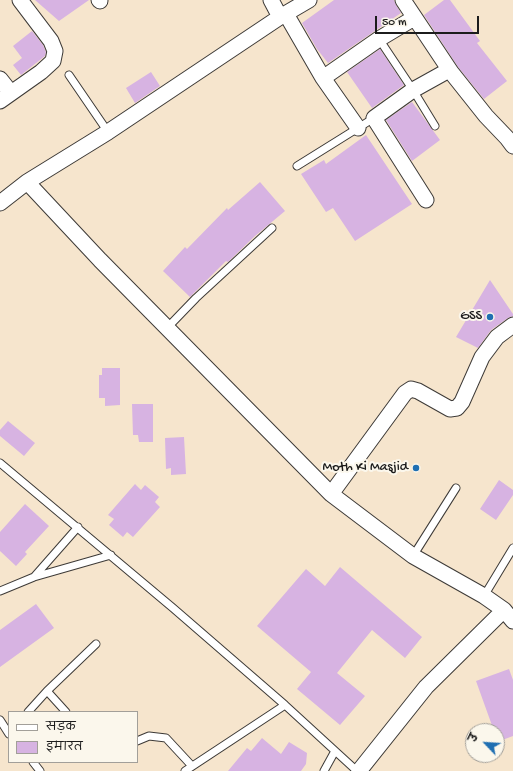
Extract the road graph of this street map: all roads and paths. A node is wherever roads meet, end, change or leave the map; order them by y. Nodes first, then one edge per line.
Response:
1 (20, 0) edge
2 (271, 0) edge
3 (309, 0) edge
4 (403, 0) edge
5 (283, 16) junction
6 (414, 18) junction
7 (379, 39) junction
8 (449, 70) junction
9 (69, 75) dead end
10 (0, 78) edge
11 (323, 78) junction
12 (413, 90) junction
13 (6, 97) edge
14 (374, 118) junction
15 (435, 126) dead end
16 (358, 128) junction
17 (108, 132) junction
18 (513, 146) edge
19 (297, 166) dead end
20 (28, 182) junction
21 (2, 198) edge
22 (426, 200) dead end
23 (272, 228) dead end
24 (513, 325) edge
25 (167, 328) junction
26 (0, 463) edge
27 (456, 488) dead end
28 (331, 494) junction
29 (78, 527) junction
30 (513, 548) edge
31 (110, 555) junction
32 (413, 556) junction
33 (34, 577) junction
34 (0, 592) edge
35 (484, 596) junction
36 (509, 615) edge
37 (96, 644) dead end
38 (47, 691) junction
39 (285, 705) junction
40 (29, 711) edge
41 (65, 711) edge
42 (0, 720) edge
43 (8, 732) edge
44 (138, 741) edge
45 (335, 751) junction
46 (33, 763) edge
47 (192, 766) junction
48 (40, 771) edge
49 (185, 771) edge
50 (324, 771) edge
51 (358, 771) edge

1 - 13 street
2 - 5 street
3 - 5 street
4 - 6 street
5 - 11 street
5 - 17 street
6 - 7 street
6 - 8 street
7 - 11 street
7 - 12 lane
8 - 12 street
8 - 18 street
9 - 17 lane
10 - 13 street
11 - 16 street
12 - 14 street
12 - 15 lane
14 - 16 lane
14 - 22 street
16 - 19 lane
17 - 20 street
20 - 21 street
20 - 25 street
23 - 25 lane
24 - 28 street
25 - 28 street
26 - 29 lane
27 - 32 lane
28 - 32 street
29 - 31 lane
29 - 33 lane
30 - 35 lane
31 - 33 lane
31 - 39 lane
32 - 35 street
33 - 34 lane
35 - 36 street
36 - 51 street
37 - 38 lane
38 - 40 lane
38 - 41 lane
39 - 45 lane
39 - 47 lane
42 - 43 lane
44 - 47 lane
45 - 50 lane
45 - 51 lane
46 - 48 lane
47 - 49 lane

